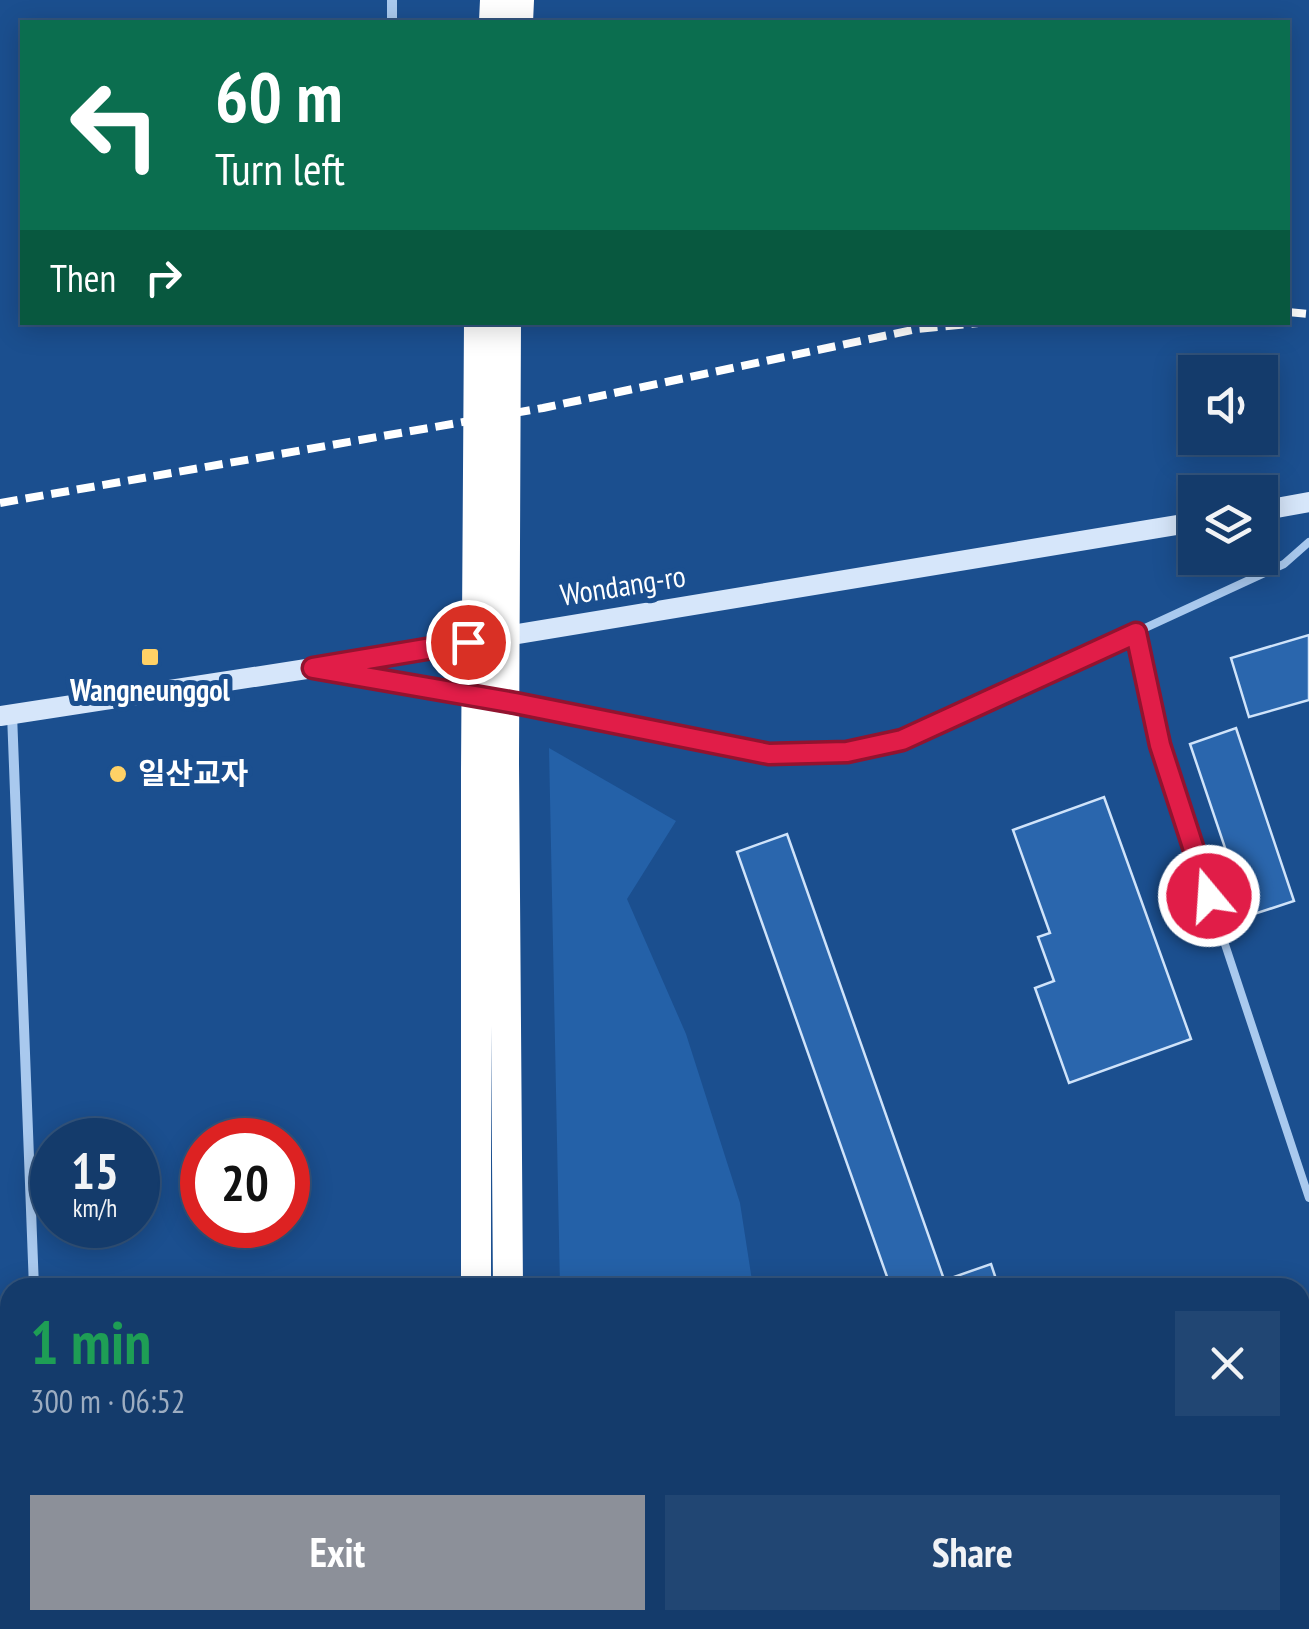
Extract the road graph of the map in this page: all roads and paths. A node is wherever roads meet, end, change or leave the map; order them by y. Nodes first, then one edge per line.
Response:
1 (479, 325) edge
2 (506, 325) edge
3 (1309, 502) edge
4 (1278, 508) edge
5 (1178, 525) edge
6 (1309, 542) edge
7 (1136, 633) junction
8 (313, 668) junction
9 (478, 696) dead end
10 (497, 700) dead end
11 (6, 714) edge
12 (490, 767) junction
13 (1309, 1198) edge
14 (34, 1278) edge
15 (476, 1278) edge
16 (508, 1278) edge

1 - 12 highway, bridge
2 - 12 highway, bridge
3 - 4 main road
5 - 8 main road, Wondang-ro
6 - 7 lane
7 - 10 lane
7 - 13 lane
8 - 9 lane
8 - 11 main road, Wondang-ro
11 - 14 street
12 - 15 highway
12 - 16 highway

